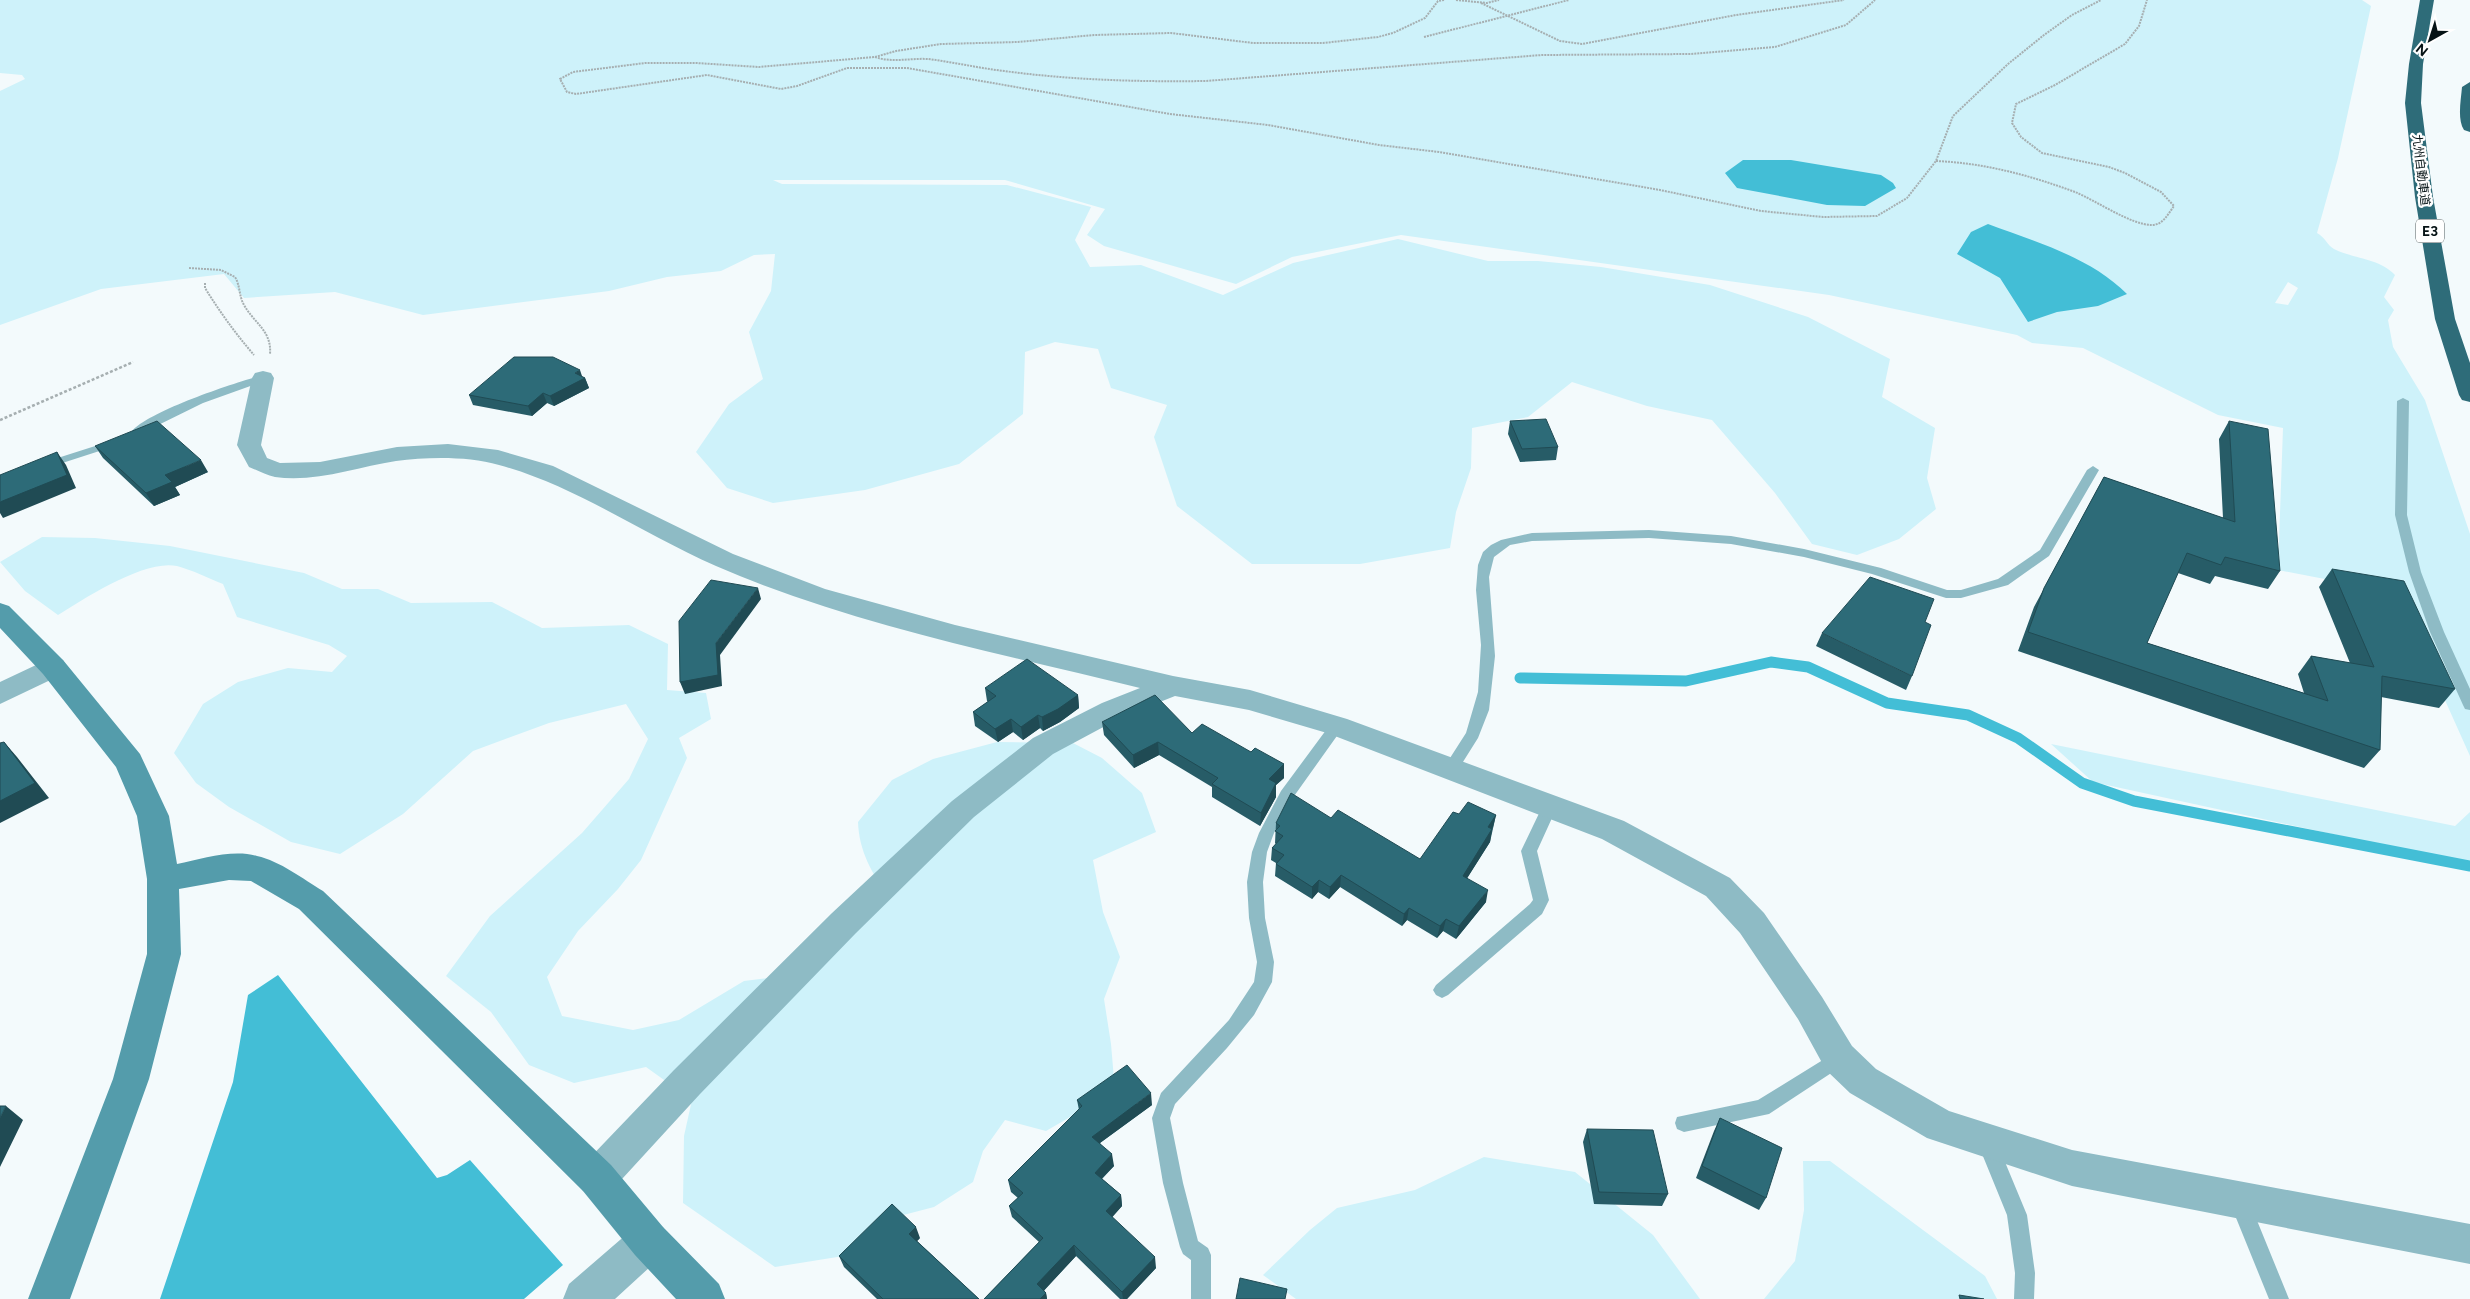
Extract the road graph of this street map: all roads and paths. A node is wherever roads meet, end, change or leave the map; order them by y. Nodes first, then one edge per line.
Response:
1 (1444, 0) edge
2 (1456, 0) edge
3 (1499, 0) edge
4 (1569, 0) edge
5 (1844, 0) edge
6 (1875, 0) edge
7 (2101, 0) edge
8 (2147, 0) edge
9 (2427, 0) edge
10 (1481, 3) junction
11 (1505, 16) junction
12 (1424, 37) dead end
13 (874, 57) junction
14 (2470, 87) edge
15 (2470, 127) edge
16 (1936, 161) junction
17 (189, 268) dead end
18 (205, 282) dead end
19 (133, 362) dead end
20 (266, 370) junction
21 (2470, 395) edge
22 (2402, 401) dead end
23 (0, 420) edge
24 (36, 468) edge
25 (2093, 470) dead end
26 (0, 612) edge
27 (53, 667) junction
28 (1173, 686) junction
29 (0, 694) edge
30 (2470, 705) edge
31 (1337, 726) junction
32 (1450, 769) junction
33 (1549, 807) junction
34 (163, 879) junction
35 (1442, 990) dead end
36 (1839, 1058) junction
37 (1684, 1123) dead end
38 (1986, 1141) junction
39 (596, 1178) junction
40 (2239, 1200) junction
41 (649, 1241) junction
42 (2470, 1244) edge
43 (49, 1299) edge
44 (584, 1299) edge
45 (704, 1299) edge
46 (1201, 1299) edge
47 (2024, 1299) edge
48 (2279, 1299) edge

1 - 13 path
2 - 10 path
3 - 10 path
4 - 11 path
5 - 11 path
6 - 13 path
7 - 16 path
8 - 16 path
9 - 21 highway, 九州自動車道 / E3
10 - 11 path
11 - 12 path
13 - 16 path
14 - 15 highway
17 - 20 path
18 - 20 path
19 - 23 path
20 - 24 lane
20 - 28 street
22 - 30 lane
25 - 32 lane
26 - 27 street
27 - 29 street
27 - 34 street
28 - 31 street
28 - 39 street
31 - 32 street
31 - 46 lane
32 - 33 street
33 - 35 lane
33 - 36 street
34 - 39 street
34 - 43 street
36 - 37 lane
36 - 38 street
38 - 40 street
38 - 47 lane
39 - 41 street
40 - 42 street
40 - 48 lane
41 - 44 street
41 - 45 street

